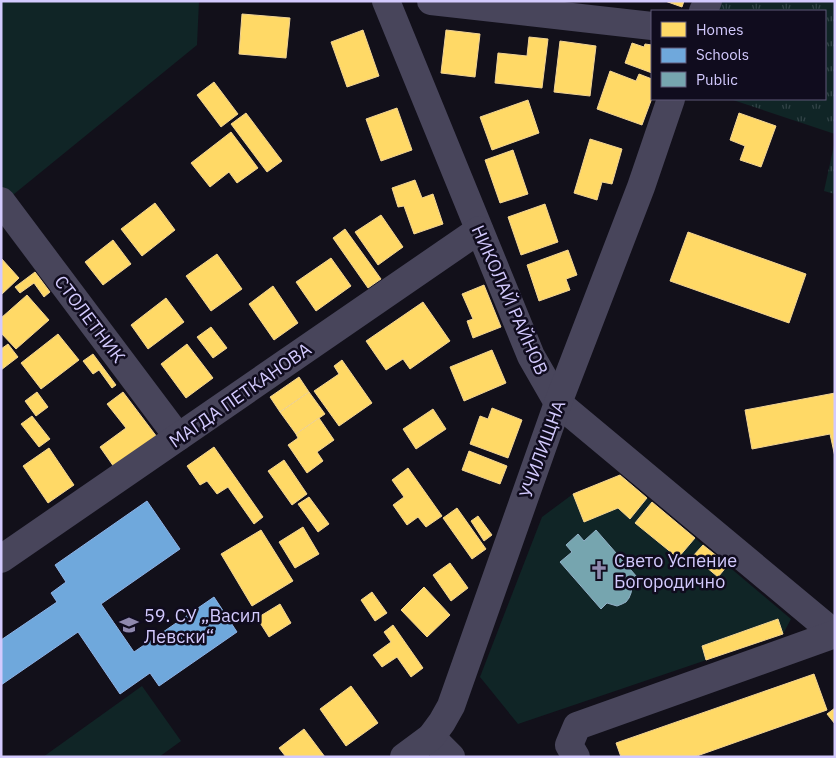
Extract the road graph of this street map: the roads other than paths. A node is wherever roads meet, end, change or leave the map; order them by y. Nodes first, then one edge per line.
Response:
1 (386, 1) edge
2 (431, 1) edge
3 (651, 26) edge
4 (671, 100) edge
5 (2, 203) edge
6 (479, 230) junction
7 (558, 404) junction
8 (178, 437) junction
9 (1, 559) edge
10 (835, 634) edge
11 (432, 738) junction
12 (404, 757) edge
13 (451, 757) edge
14 (576, 757) edge

1 - 6 street, НИКОЛАЙ РАЙНОВ
2 - 3 street
4 - 7 street, УЧИЛИЩНА
5 - 8 street, СТОЛЕТНИК
6 - 7 street, НИКОЛАЙ РАЙНОВ
6 - 8 street, МАГДА ПЕТКАНОВА
7 - 10 street, НИКОЛАЙ РАЙНОВ
7 - 11 street, УЧИЛИЩНА
8 - 9 street, МАГДА ПЕТКАНОВА
10 - 14 street
11 - 12 street, УЧИЛИЩНА
11 - 13 street

